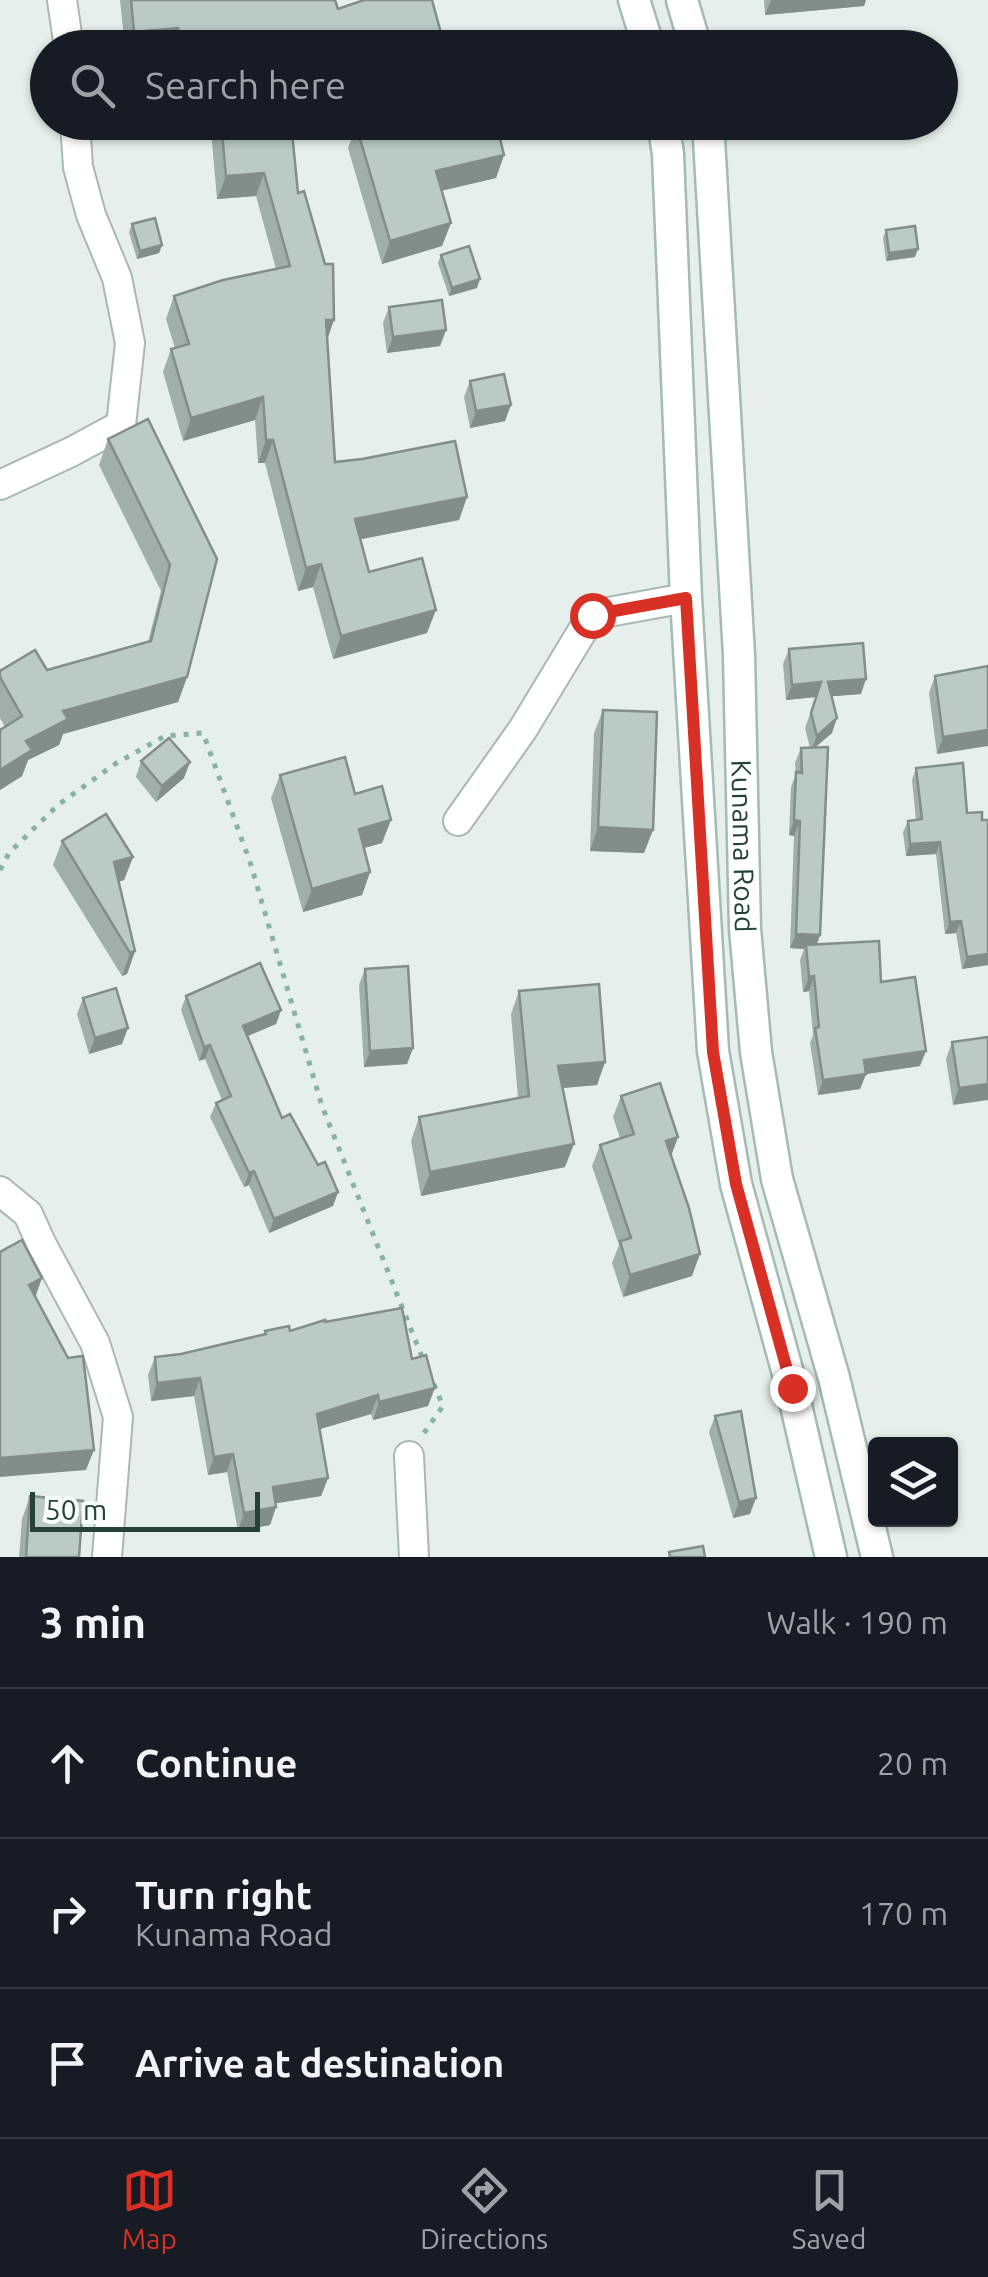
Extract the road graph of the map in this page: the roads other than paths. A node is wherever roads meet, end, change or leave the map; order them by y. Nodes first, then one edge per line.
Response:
1 (62, 0) edge
2 (634, 0) edge
3 (682, 0) edge
4 (66, 30) edge
5 (643, 30) edge
6 (691, 30) edge
7 (76, 140) edge
8 (666, 140) edge
9 (709, 140) edge
10 (0, 485) edge
11 (686, 598) junction
12 (458, 821) dead end
13 (0, 1191) edge
14 (409, 1456) road end
15 (108, 1557) edge
16 (414, 1557) edge
17 (832, 1557) edge
18 (878, 1557) edge

1 - 4 street
2 - 5 main road
3 - 6 main road
7 - 10 street
8 - 11 main road, Kunama Road
9 - 18 main road, Kunama Road
11 - 12 street
11 - 17 main road, Kunama Road
13 - 15 street
14 - 16 street

